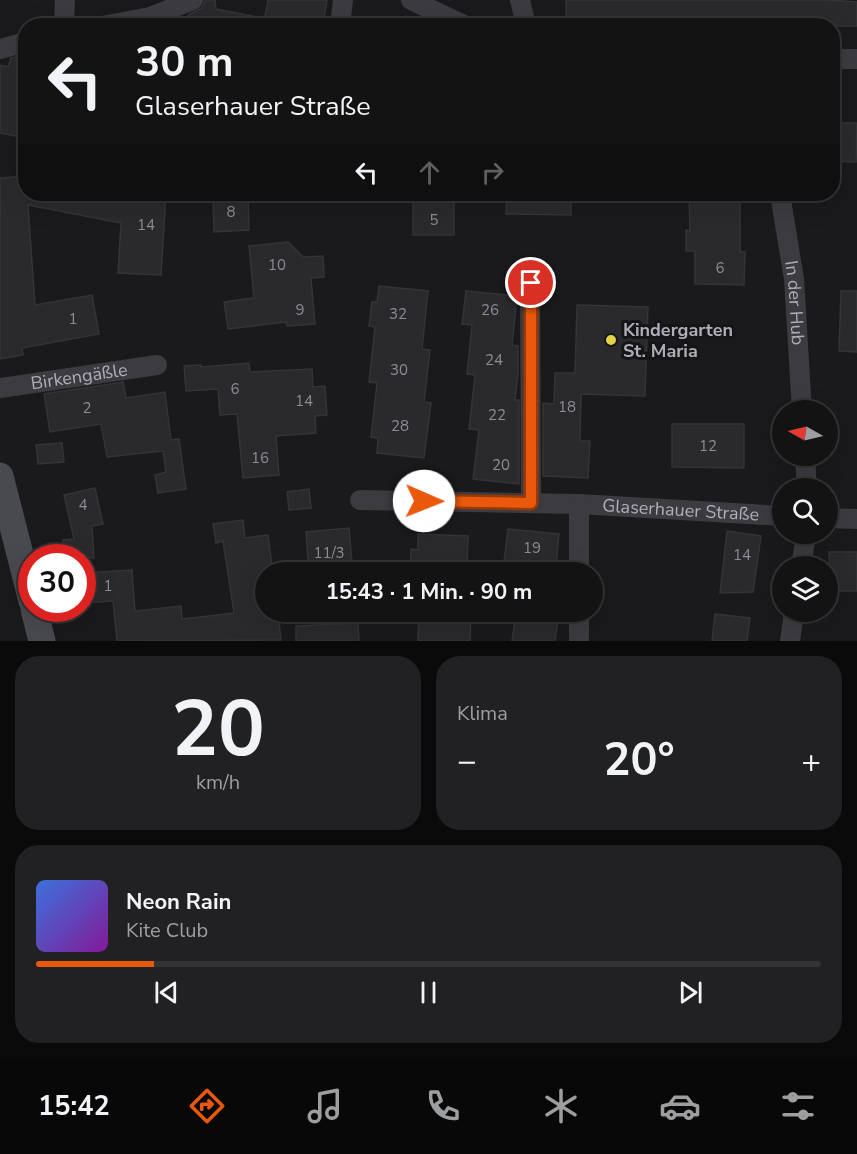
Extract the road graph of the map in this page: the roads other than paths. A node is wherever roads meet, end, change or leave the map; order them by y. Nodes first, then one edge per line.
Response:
1 (65, 0) edge
2 (194, 0) edge
3 (343, 0) edge
4 (411, 0) edge
5 (520, 0) edge
6 (64, 18) edge
7 (145, 18) edge
8 (341, 18) edge
9 (449, 18) edge
10 (524, 18) edge
11 (18, 44) edge
12 (0, 49) edge
13 (840, 59) edge
14 (857, 59) edge
15 (781, 201) edge
16 (531, 283) dead end
17 (157, 365) dead end
18 (0, 388) edge
19 (801, 400) edge
20 (0, 476) edge
21 (360, 500) dead end
22 (531, 503) junction
23 (579, 504) junction
24 (772, 515) edge
25 (838, 518) edge
26 (857, 519) edge
27 (18, 546) edge
28 (579, 562) edge
29 (35, 622) edge
30 (579, 622) edge
31 (793, 622) edge
32 (36, 640) edge
33 (579, 641) edge
34 (790, 641) edge

1 - 6 street
2 - 7 street
3 - 8 street
4 - 9 street
5 - 10 street
11 - 12 street
13 - 14 street
15 - 19 street, In der Hub
16 - 22 street
17 - 18 street, Birkengäßle
20 - 27 main road
21 - 22 street, Glaserhauer Straße
22 - 23 street, Glaserhauer Straße
23 - 24 street, Glaserhauer Straße
23 - 28 street, Glaserhauer Straße
25 - 26 street
29 - 32 main road
30 - 33 street
31 - 34 street

